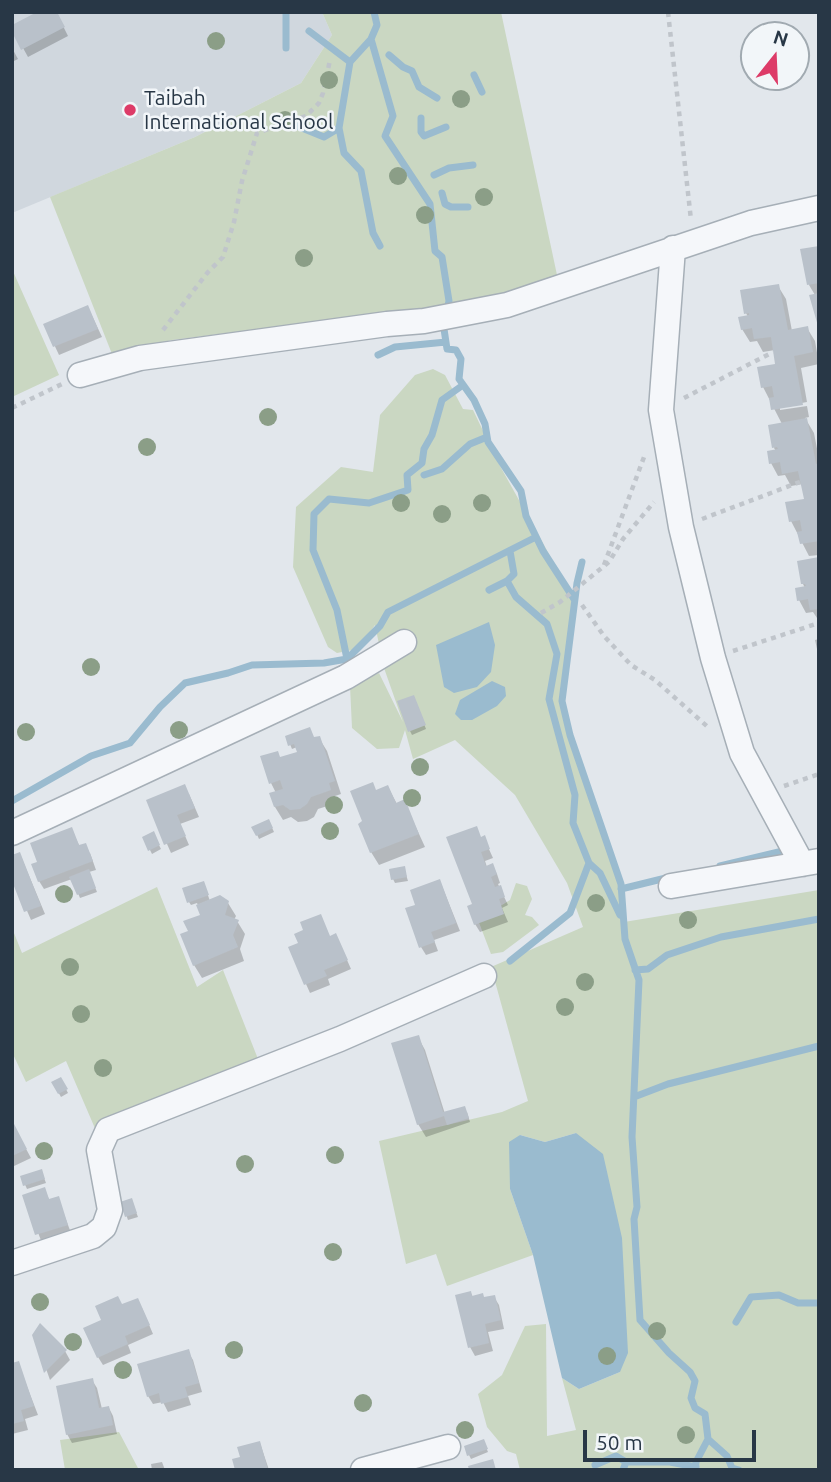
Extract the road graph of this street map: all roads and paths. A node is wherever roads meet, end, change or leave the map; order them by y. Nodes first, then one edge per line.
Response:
1 (668, 12) edge
2 (330, 60) dead end
3 (819, 208) edge
4 (683, 245) junction
5 (773, 352) dead end
6 (140, 358) junction
7 (80, 375) joint
8 (12, 408) edge
9 (661, 410) junction
10 (647, 449) dead end
11 (673, 480) junction
12 (800, 482) dead end
13 (681, 527) junction
14 (604, 565) junction
15 (582, 606) dead end
16 (541, 613) dead end
17 (819, 623) edge
18 (404, 642) dead end
19 (712, 658) junction
20 (717, 735) dead end
21 (819, 775) edge
22 (763, 793) junction
23 (12, 833) edge
24 (810, 862) edge
25 (671, 886) dead end
26 (484, 976) dead end
27 (12, 1263) edge
28 (448, 1447) dead end
29 (363, 1470) edge

1 - 4 path
2 - 6 path
3 - 4 street
4 - 6 street
4 - 9 street
5 - 9 path
6 - 7 street
7 - 8 path
9 - 11 street
10 - 14 path
11 - 13 street
11 - 14 path
12 - 13 path
13 - 19 street
14 - 16 path
15 - 20 path
17 - 19 path
18 - 23 street
19 - 22 street
21 - 22 path
22 - 24 street
24 - 25 street
26 - 27 street
28 - 29 street

